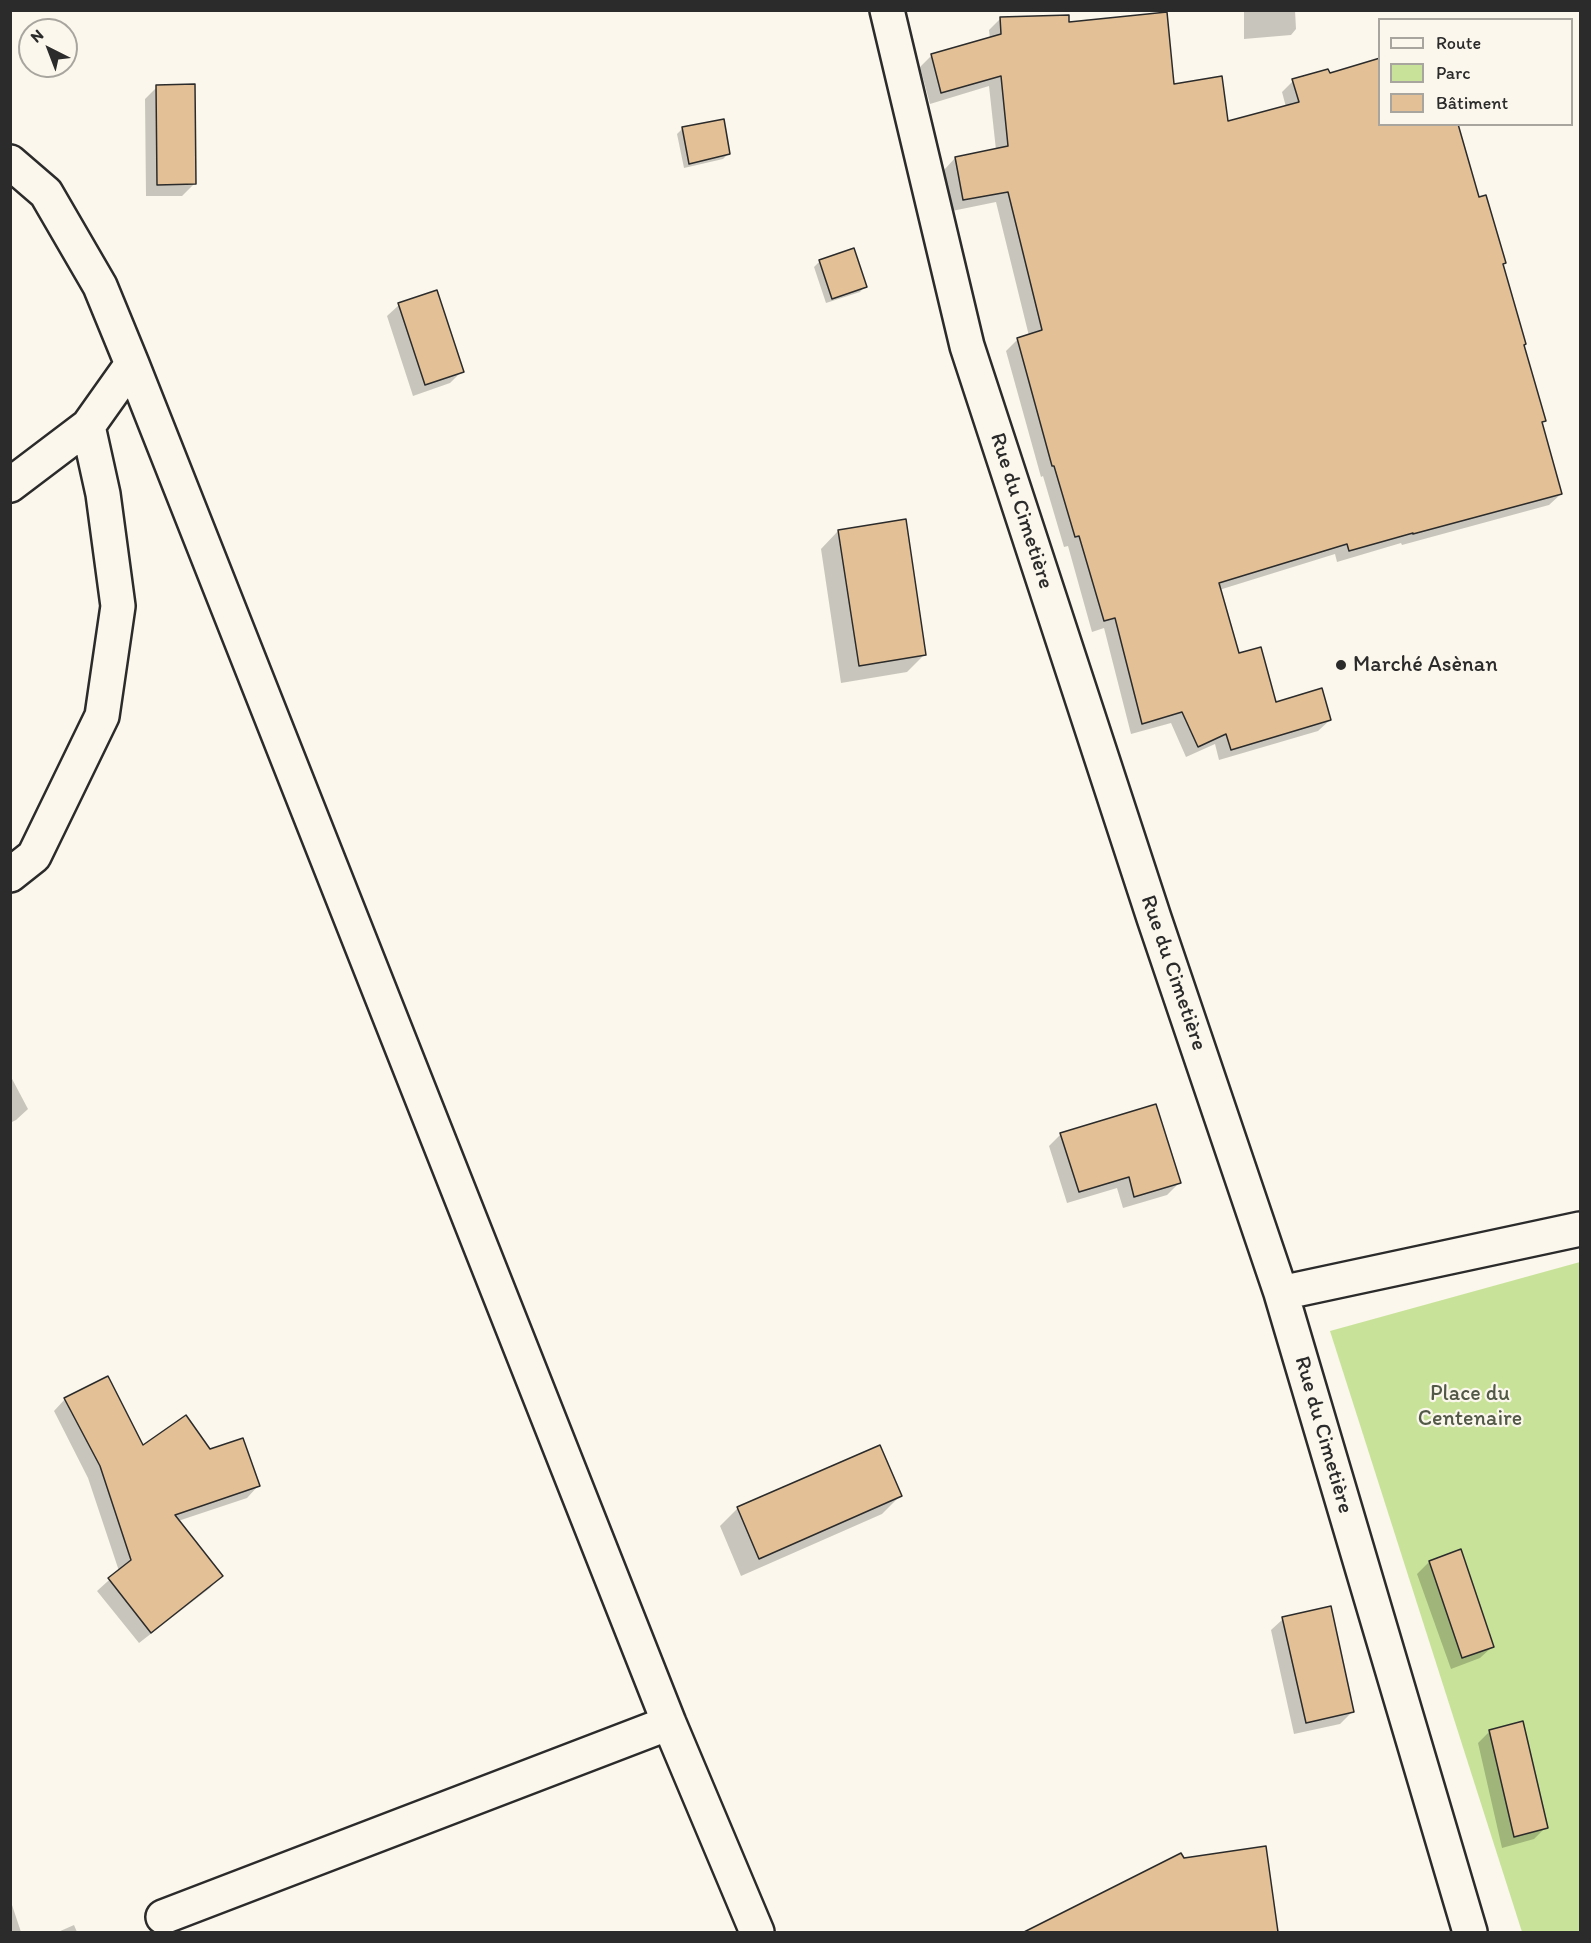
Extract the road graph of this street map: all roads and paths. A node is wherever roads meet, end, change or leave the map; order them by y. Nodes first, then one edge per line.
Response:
1 (887, 10) edge
2 (10, 162) edge
3 (132, 364) junction
4 (88, 426) junction
5 (10, 485) edge
6 (10, 875) edge
7 (1581, 1229) edge
8 (1281, 1293) junction
9 (669, 1723) junction
10 (163, 1917) dead end
11 (757, 1932) edge
12 (1470, 1932) edge

1 - 8 street, Rue du Cimetière
2 - 3 street
3 - 4 street
3 - 9 street
4 - 5 street
4 - 6 street
7 - 8 street
8 - 12 street, Rue du Cimetière
9 - 10 street
9 - 11 street

